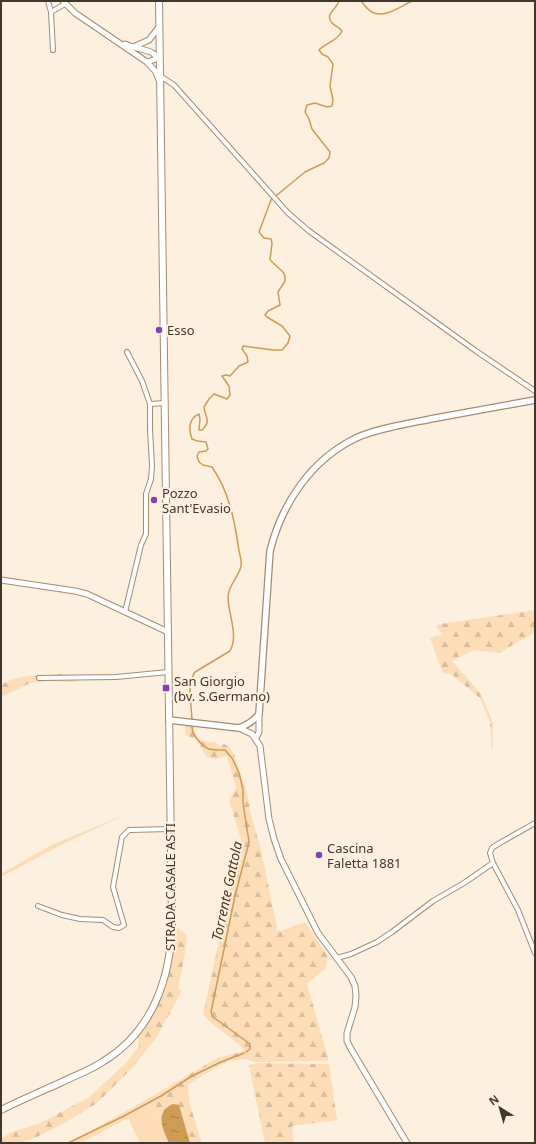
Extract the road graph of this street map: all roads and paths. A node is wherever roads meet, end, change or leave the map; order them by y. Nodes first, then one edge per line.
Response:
1 (48, 1) edge
2 (159, 1) edge
3 (64, 2) edge
4 (50, 12) junction
5 (159, 27) junction
6 (119, 42) junction
7 (133, 47) junction
8 (53, 50) dead end
9 (159, 58) junction
10 (147, 62) junction
11 (160, 76) junction
12 (160, 84) junction
13 (127, 352) dead end
14 (535, 391) edge
15 (535, 400) edge
16 (165, 403) junction
17 (150, 404) junction
18 (1, 580) edge
19 (125, 612) junction
20 (168, 632) junction
21 (168, 672) junction
22 (39, 678) dead end
23 (259, 714) junction
24 (169, 720) junction
25 (239, 728) junction
26 (256, 738) junction
27 (535, 823) edge
28 (171, 829) junction
29 (492, 863) junction
30 (38, 906) dead end
31 (535, 953) edge
32 (337, 958) junction
33 (1, 1110) edge
34 (407, 1143) edge

1 - 4 street
2 - 5 main road, STRADA CASALE ASTI
3 - 4 street
3 - 6 street
4 - 8 street
5 - 7 street
5 - 9 main road, STRADA CASALE ASTI
6 - 7 street
6 - 10 street
7 - 9 street
9 - 10 street
9 - 11 main road, STRADA CASALE ASTI
10 - 12 street
11 - 12 main road, STRADA CASALE ASTI
11 - 14 street
12 - 16 main road, STRADA CASALE ASTI
13 - 17 street
15 - 23 main road
16 - 17 street
16 - 20 main road, STRADA CASALE ASTI
17 - 19 street
18 - 19 street
19 - 20 street
20 - 21 main road, STRADA CASALE ASTI
21 - 22 street
21 - 24 main road, STRADA CASALE ASTI
23 - 25 main road
23 - 26 street
24 - 25 main road
24 - 28 main road, STRADA CASALE ASTI
25 - 26 street
26 - 32 street
27 - 29 street
28 - 30 street
28 - 33 main road, STRADA CASALE ASTI
29 - 31 street
29 - 32 street
32 - 34 street

